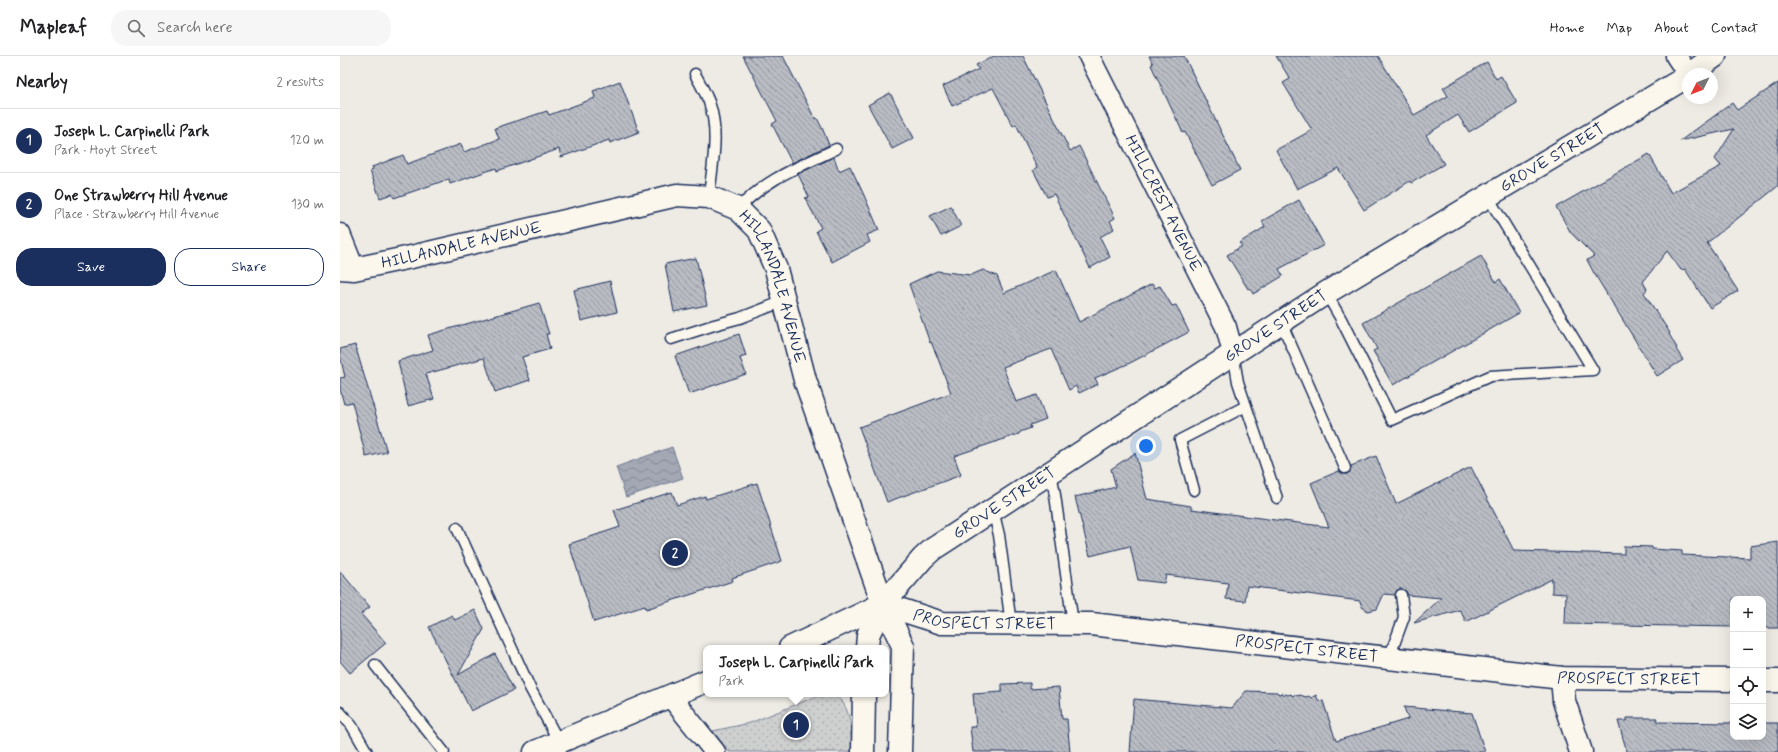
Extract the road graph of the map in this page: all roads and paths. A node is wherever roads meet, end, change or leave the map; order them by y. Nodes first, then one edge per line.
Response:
1 (1089, 56) edge
2 (1676, 56) edge
3 (1715, 56) edge
4 (1684, 68) edge
5 (1699, 68) edge
6 (696, 74) dead end
7 (1682, 79) edge
8 (836, 149) dead end
9 (709, 197) junction
10 (1488, 197) junction
11 (738, 209) junction
12 (340, 234) edge
13 (347, 268) edge
14 (1326, 293) junction
15 (784, 301) junction
16 (1281, 322) junction
17 (671, 339) dead end
18 (1233, 353) junction
19 (1246, 406) junction
20 (1345, 468) dead end
21 (1050, 472) junction
22 (1194, 490) dead end
23 (1277, 498) dead end
24 (993, 510) junction
25 (457, 528) dead end
26 (1401, 595) dead end
27 (883, 604) junction
28 (1011, 624) junction
29 (1073, 624) junction
30 (796, 645) edge
31 (867, 645) edge
32 (1389, 658) junction
33 (375, 665) dead end
34 (1562, 678) junction
35 (1730, 680) edge
36 (1766, 681) edge
37 (1778, 681) edge
38 (703, 682) edge
39 (670, 696) junction
40 (864, 697) edge
41 (340, 712) edge
42 (559, 742) junction
43 (367, 752) edge
44 (444, 752) edge
45 (535, 752) edge
46 (715, 752) edge
47 (863, 752) edge
48 (900, 752) edge
49 (1581, 752) edge

1 - 18 street, HILLCREST AVENUE
2 - 4 street
3 - 5 main road, GROVE STREET
6 - 9 lane
7 - 10 main road, GROVE STREET
8 - 11 lane
9 - 11 main road, HILLANDALE AVENUE
9 - 13 main road, HILLANDALE AVENUE
10 - 14 main road, GROVE STREET
10 - 14 lane
11 - 15 main road, HILLANDALE AVENUE
12 - 13 street, HILLANDALE AVENUE
14 - 16 main road, GROVE STREET
15 - 17 lane
15 - 27 main road, HILLANDALE AVENUE
16 - 18 main road, GROVE STREET
16 - 20 lane
18 - 19 lane
18 - 21 main road, GROVE STREET
19 - 22 lane
19 - 23 lane
21 - 24 main road, GROVE STREET
21 - 29 lane
24 - 27 main road, GROVE STREET
24 - 28 lane
25 - 42 lane
26 - 32 lane
27 - 28 main road, PROSPECT STREET
27 - 30 main road
27 - 31 main road
27 - 48 main road, HILLANDALE AVENUE
28 - 29 main road, PROSPECT STREET
29 - 32 main road, PROSPECT STREET
32 - 34 main road, PROSPECT STREET
33 - 44 lane
34 - 35 main road, PROSPECT STREET
34 - 49 main road
36 - 37 main road
38 - 39 main road
39 - 42 main road
39 - 46 street
40 - 47 main road
41 - 43 lane
42 - 45 main road

